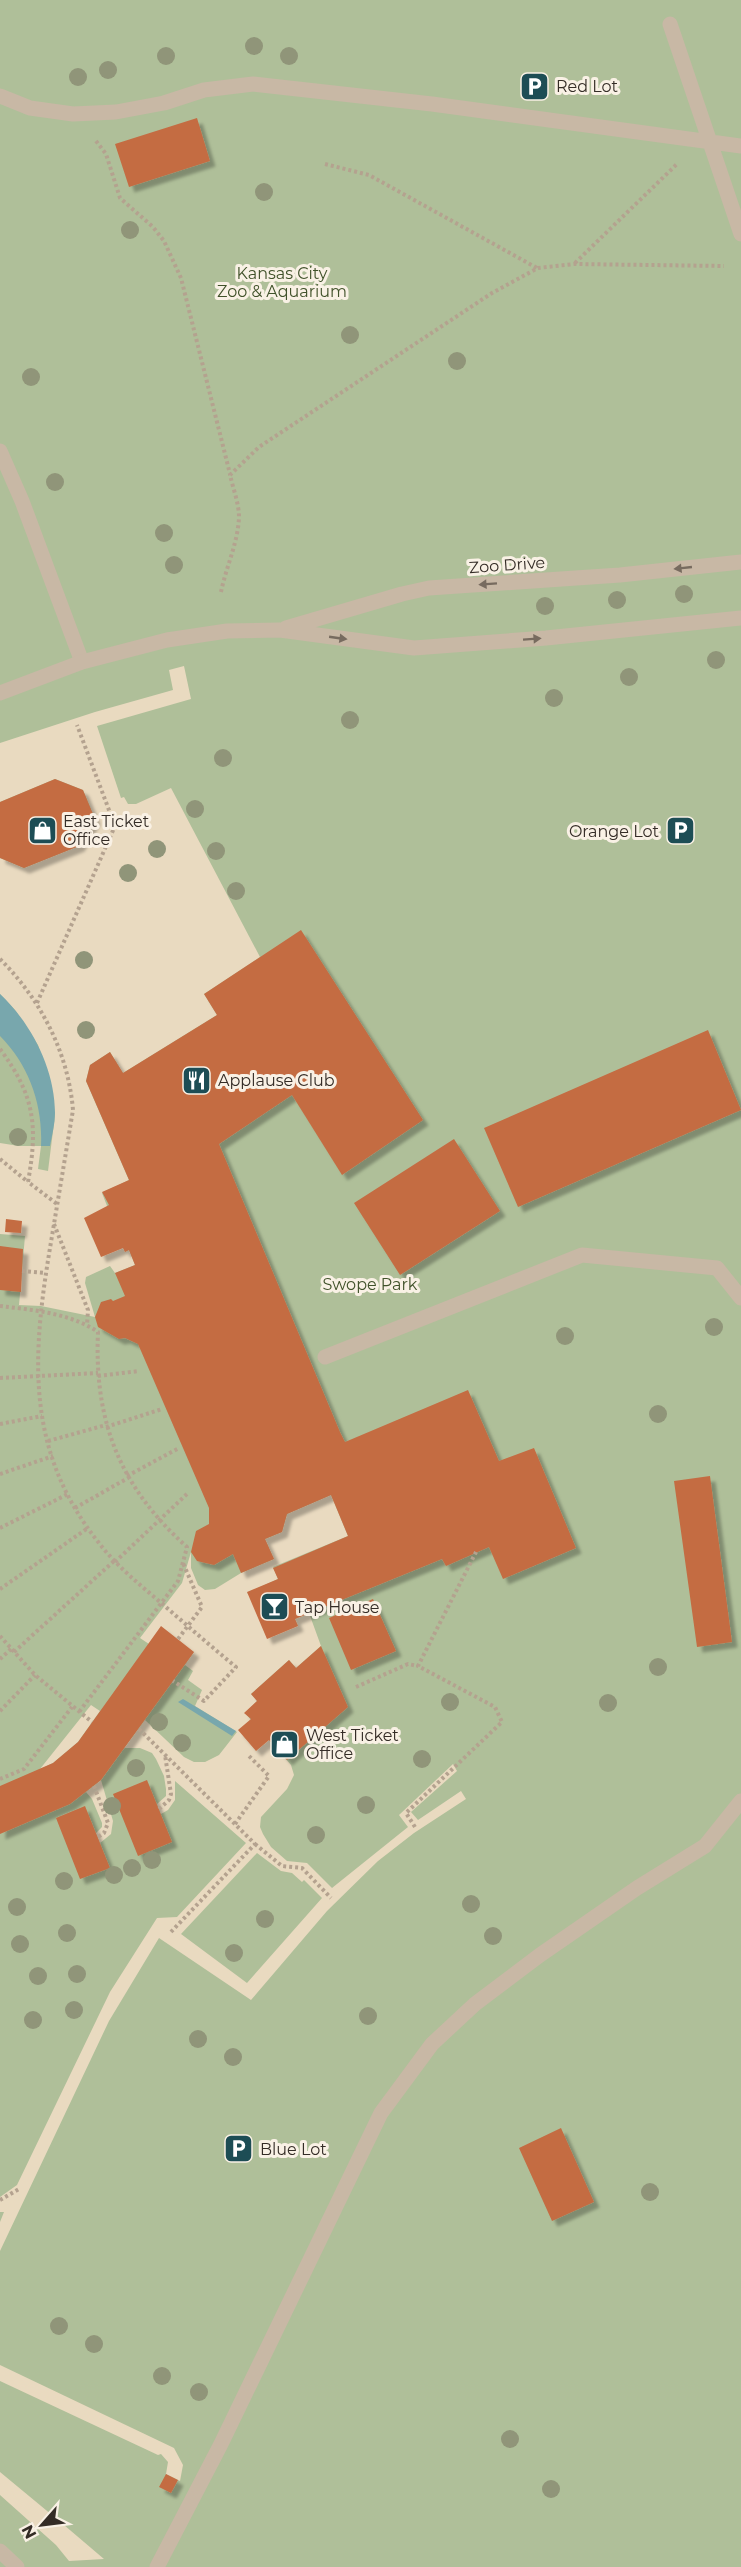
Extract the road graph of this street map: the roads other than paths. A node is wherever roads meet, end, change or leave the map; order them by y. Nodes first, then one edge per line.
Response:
1 (670, 24) dead end
2 (0, 96) edge
3 (710, 142) junction
4 (741, 146) edge
5 (741, 234) edge
6 (0, 451) edge
7 (741, 562) edge
8 (741, 618) edge
9 (280, 630) junction
10 (82, 662) junction
11 (0, 693) edge
12 (741, 1298) edge
13 (325, 1357) dead end
14 (741, 1801) edge
15 (0, 2552) edge
16 (17, 2567) edge
17 (157, 2567) edge

1 - 3 street
2 - 3 street
3 - 4 street
3 - 5 street
6 - 10 street
7 -> 9 street, Zoo Drive
9 -> 8 street, Zoo Drive
9 - 10 street, Zoo Drive
10 - 11 street, Zoo Drive
12 - 13 street
14 - 17 street
15 - 16 street

